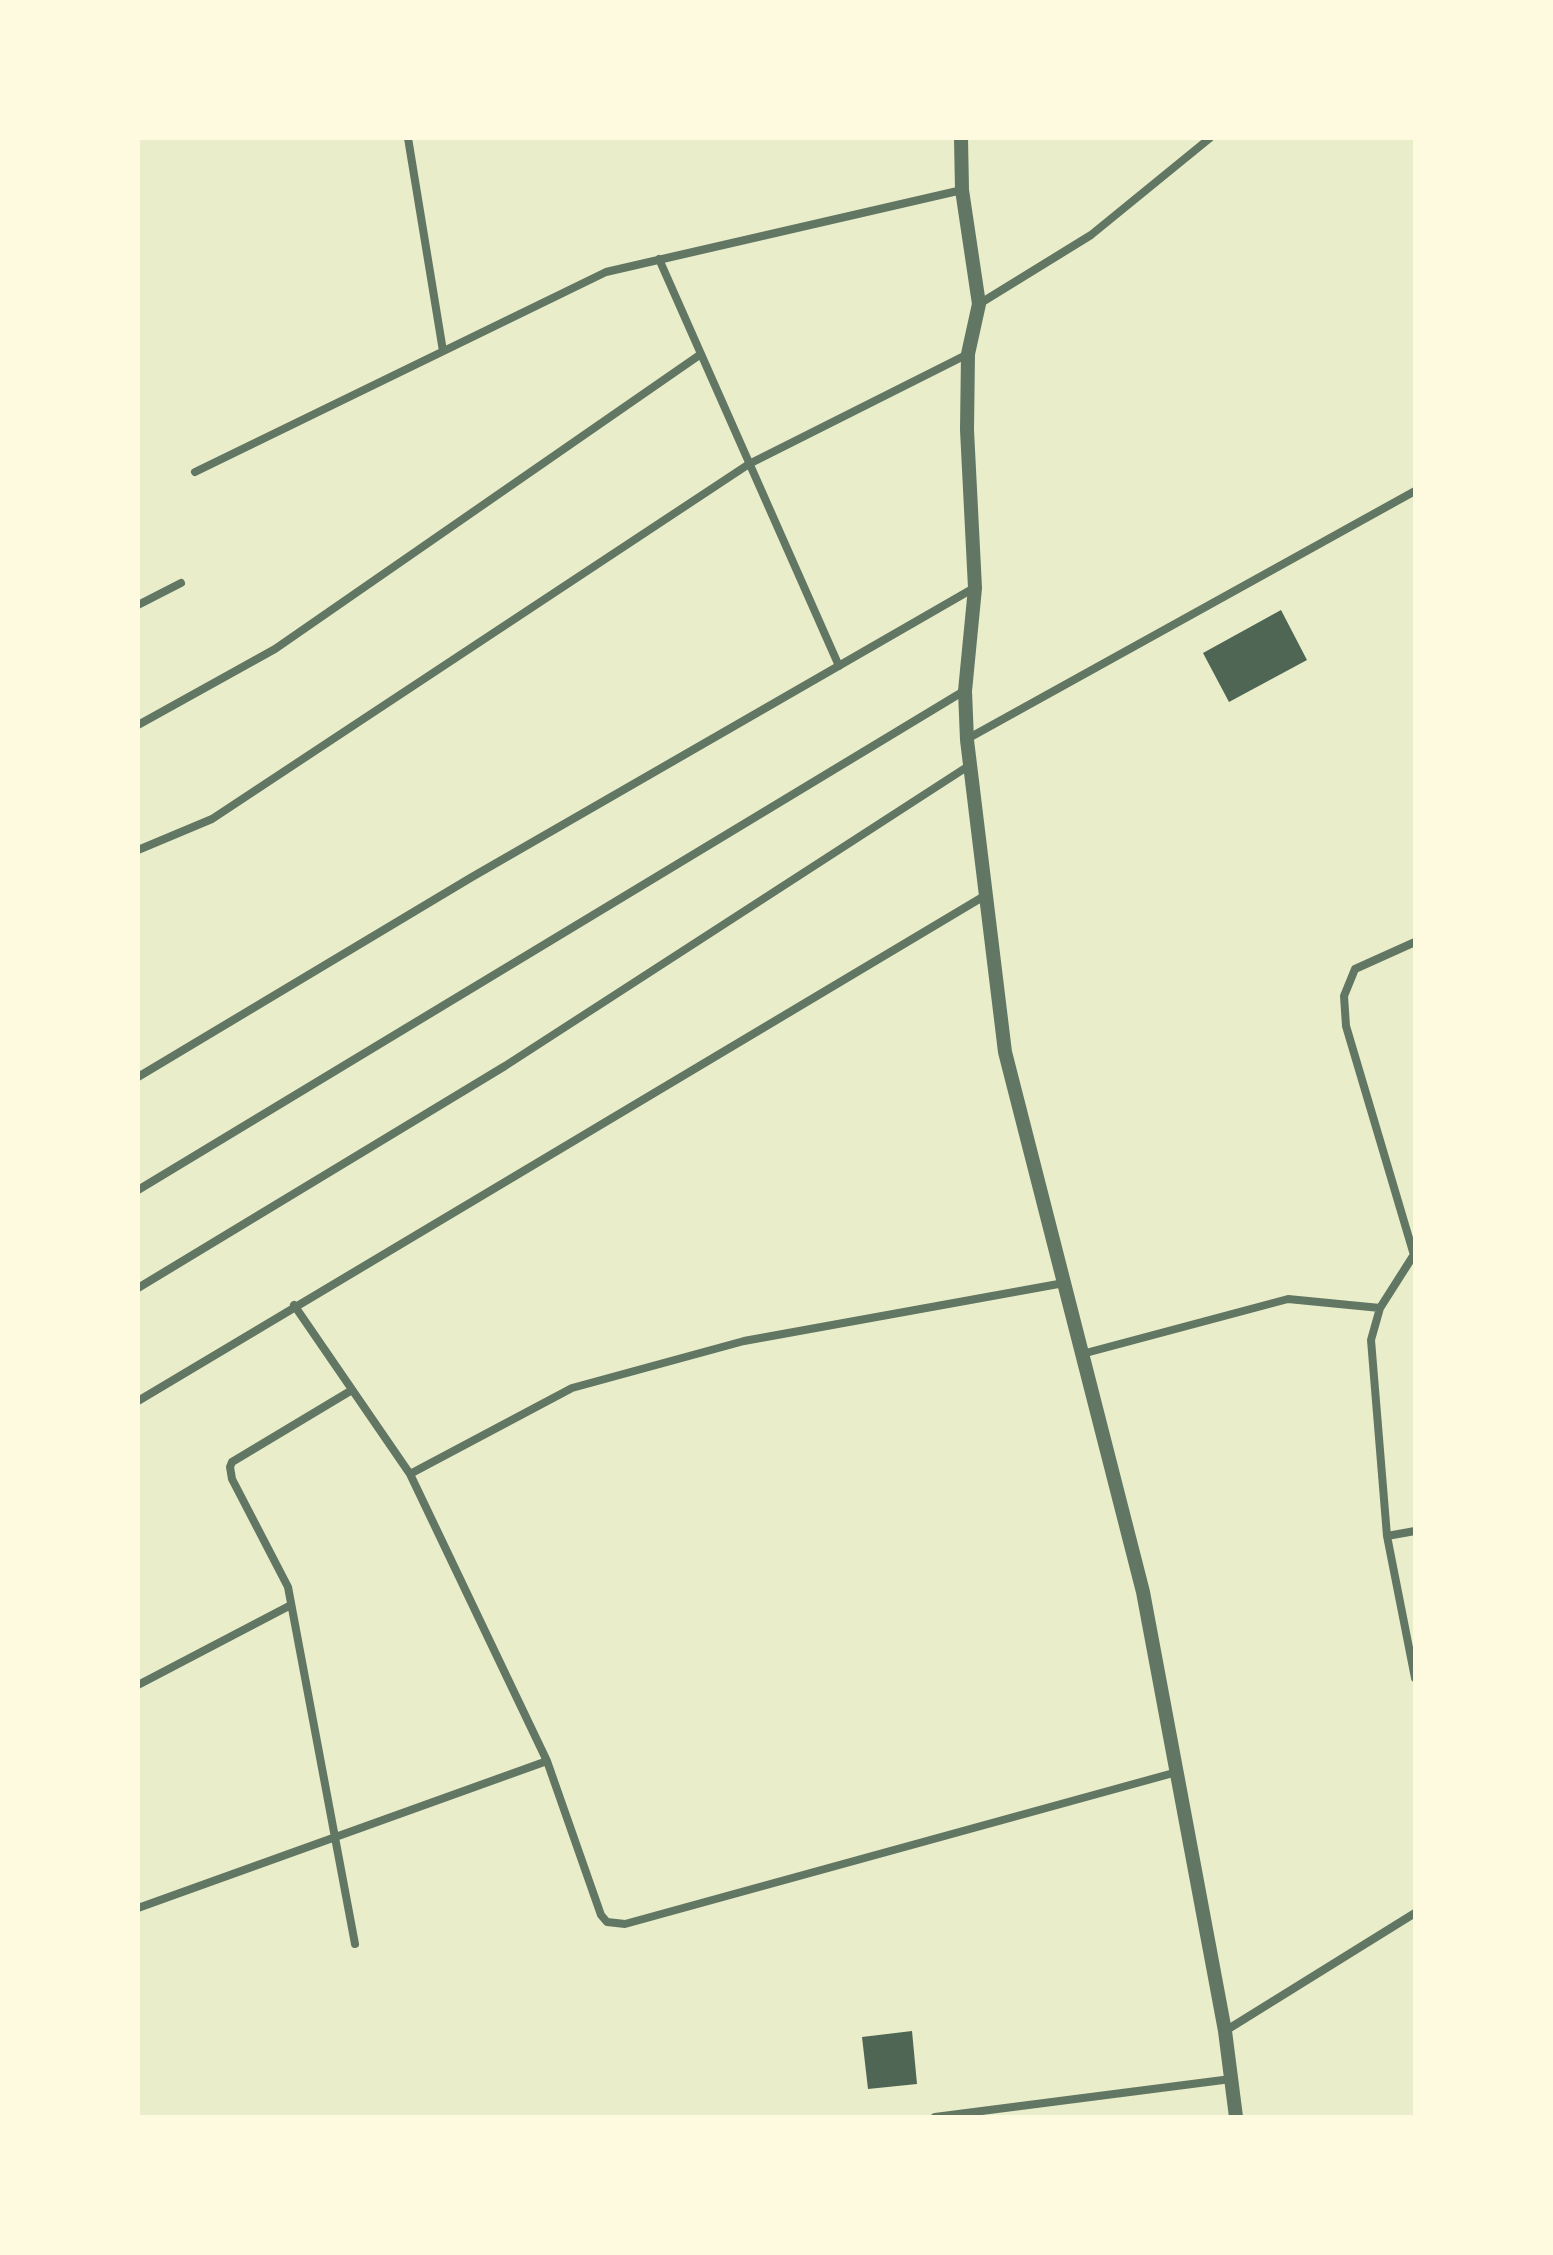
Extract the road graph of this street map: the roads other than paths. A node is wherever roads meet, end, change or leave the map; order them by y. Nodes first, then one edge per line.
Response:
1 (408, 138) edge
2 (961, 138) edge
3 (1210, 138) edge
4 (962, 190) junction
5 (659, 259) junction
6 (979, 304) junction
7 (443, 351) junction
8 (701, 354) junction
9 (968, 354) junction
10 (749, 464) junction
11 (195, 472) dead end
12 (1415, 491) edge
13 (181, 583) dead end
14 (975, 588) junction
15 (138, 605) edge
16 (839, 666) junction
17 (965, 691) junction
18 (138, 725) edge
19 (967, 740) junction
20 (970, 765) junction
21 (138, 850) edge
22 (986, 895) junction
23 (1415, 942) edge
24 (138, 1077) edge
25 (138, 1190) edge
26 (1414, 1254) edge
27 (1064, 1283) junction
28 (138, 1288) edge
29 (294, 1305) junction
30 (1380, 1308) junction
31 (1082, 1354) junction
32 (352, 1390) junction
33 (138, 1401) edge
34 (410, 1474) junction
35 (1415, 1531) edge
36 (1387, 1536) junction
37 (291, 1605) junction
38 (1415, 1678) edge
39 (138, 1685) edge
40 (547, 1761) junction
41 (1177, 1772) junction
42 (332, 1838) junction
43 (138, 1908) edge
44 (1415, 1913) edge
45 (355, 1944) dead end
46 (1225, 2031) junction
47 (1231, 2079) junction
48 (935, 2117) edge
49 (1236, 2117) edge

1 - 7 street
2 - 4 street
3 - 6 street
4 - 5 street
4 - 6 street
5 - 7 street
5 - 8 street
6 - 9 street
7 - 11 street
8 - 10 street
8 - 18 street
9 - 10 street
9 - 14 street
10 - 16 street
10 - 21 street
12 - 19 street
13 - 15 street
14 - 16 street
14 - 17 street
16 - 24 street
17 - 19 street
17 - 25 street
19 - 20 street
20 - 22 street
20 - 28 street
22 - 27 street
22 - 29 street
23 - 26 street
26 - 30 street
27 - 31 street
27 - 34 street
29 - 32 street
29 - 33 street
30 - 31 street
30 - 36 street
31 - 41 street
32 - 34 street
32 - 37 street
34 - 40 street
35 - 36 street
36 - 38 street
37 - 39 street
37 - 42 street
40 - 41 street
40 - 42 street
41 - 46 street
42 - 43 street
42 - 45 street
44 - 46 street
46 - 47 street
47 - 48 street
47 - 49 street

